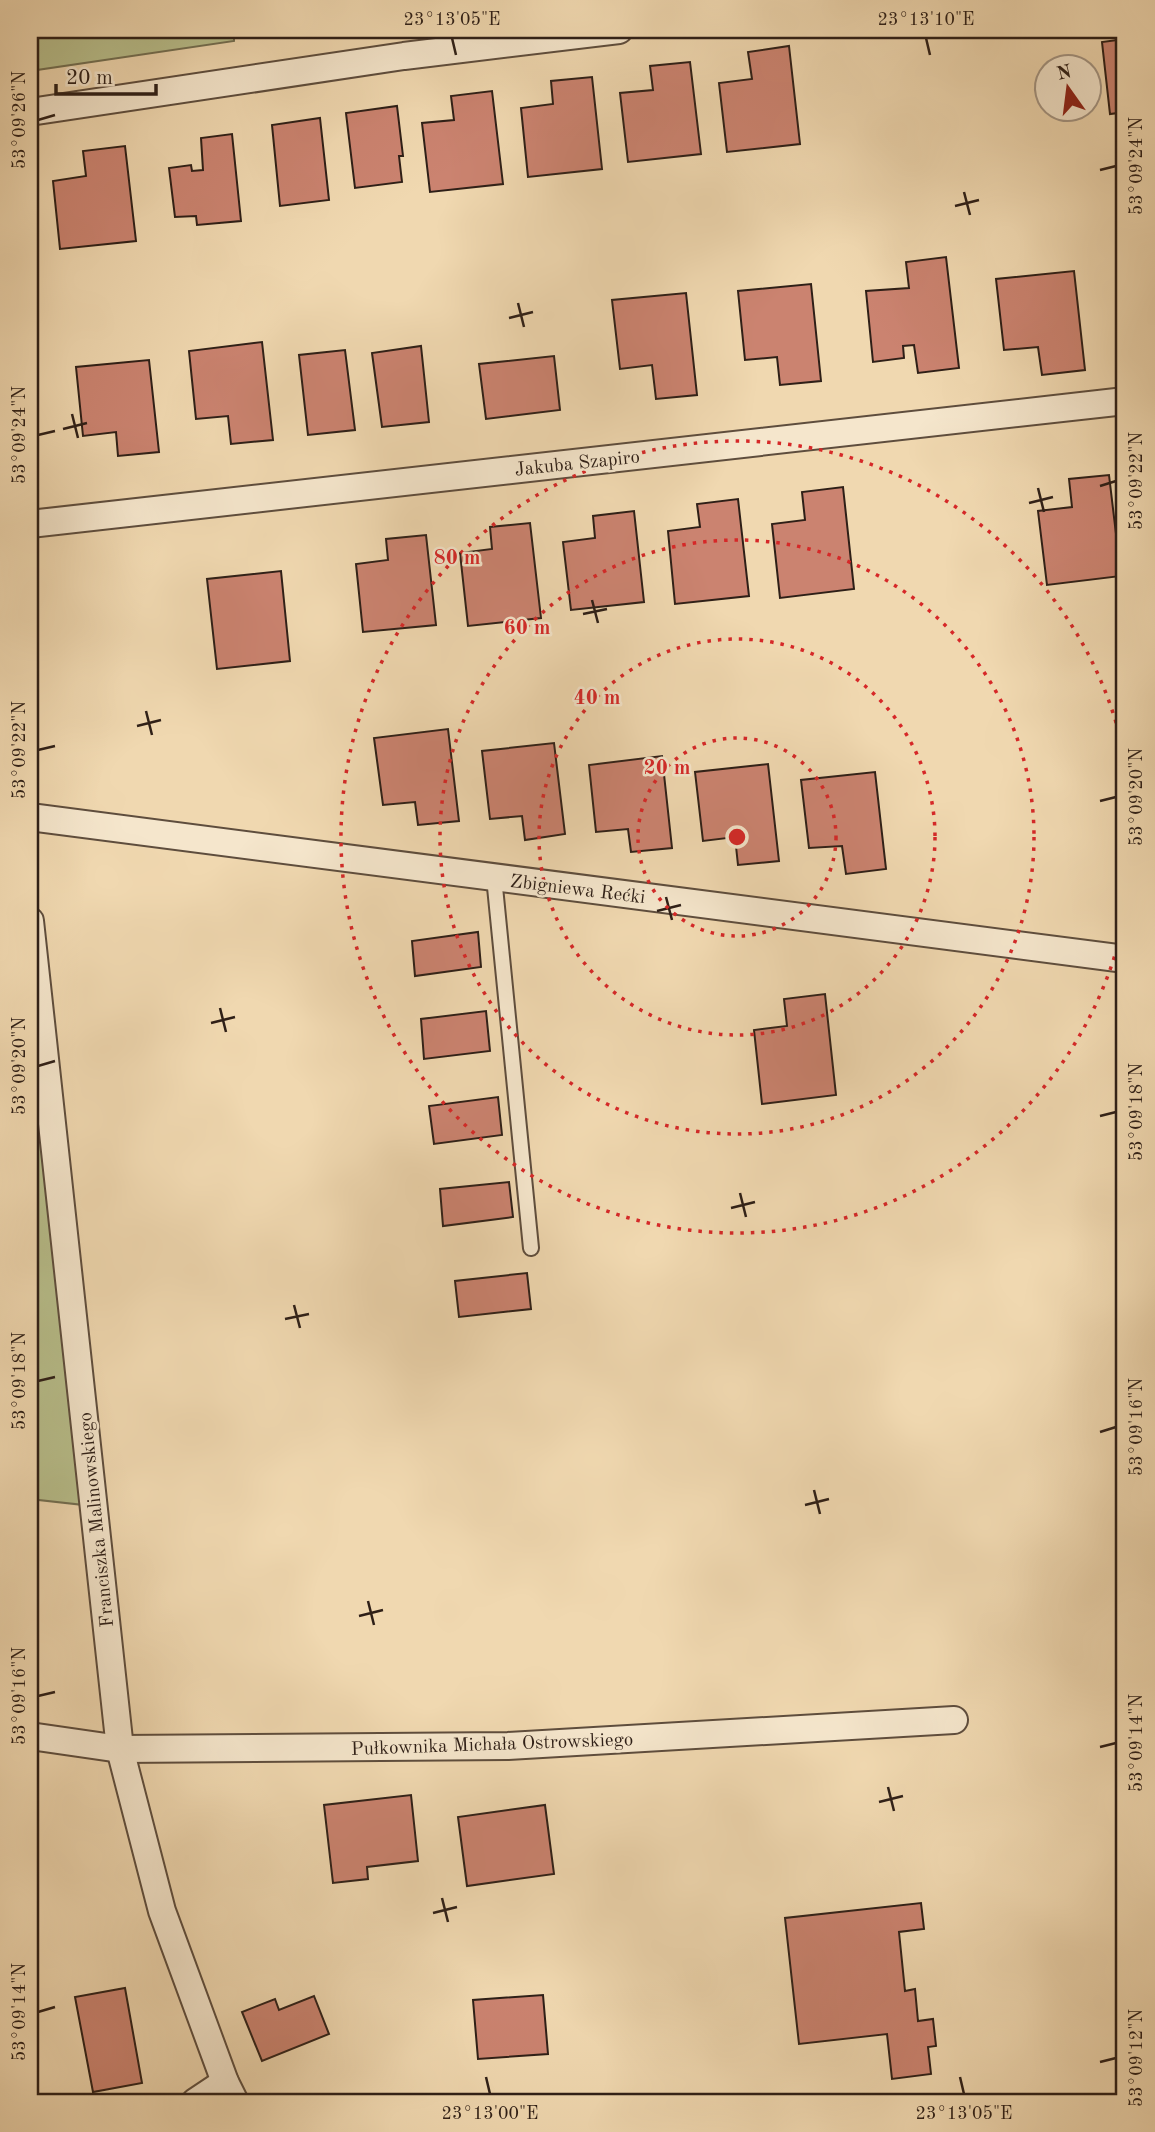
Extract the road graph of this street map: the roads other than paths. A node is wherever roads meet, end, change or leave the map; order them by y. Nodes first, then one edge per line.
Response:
1 (619, 30) edge
2 (30, 112) edge
3 (1125, 401) edge
4 (30, 524) edge
5 (30, 817) edge
6 (494, 877) junction
7 (30, 922) edge
8 (1125, 959) edge
9 (531, 1248) dead end
10 (954, 1720) dead end
11 (30, 1736) edge
12 (120, 1749) junction
13 (230, 2092) edge
14 (195, 2102) edge

1 - 2 street
3 - 4 street, Jakuba Szapiro
5 - 6 street, Zbigniewa Rećki
6 - 8 street, Zbigniewa Rećki
6 - 9 lane
7 - 12 street, Franciszka Malinowskiego
10 - 12 street, Pułkownika Michała Ostrowskiego
11 - 12 street, Pułkownika Michała Ostrowskiego
12 - 13 street, Franciszka Malinowskiego
13 - 14 street

